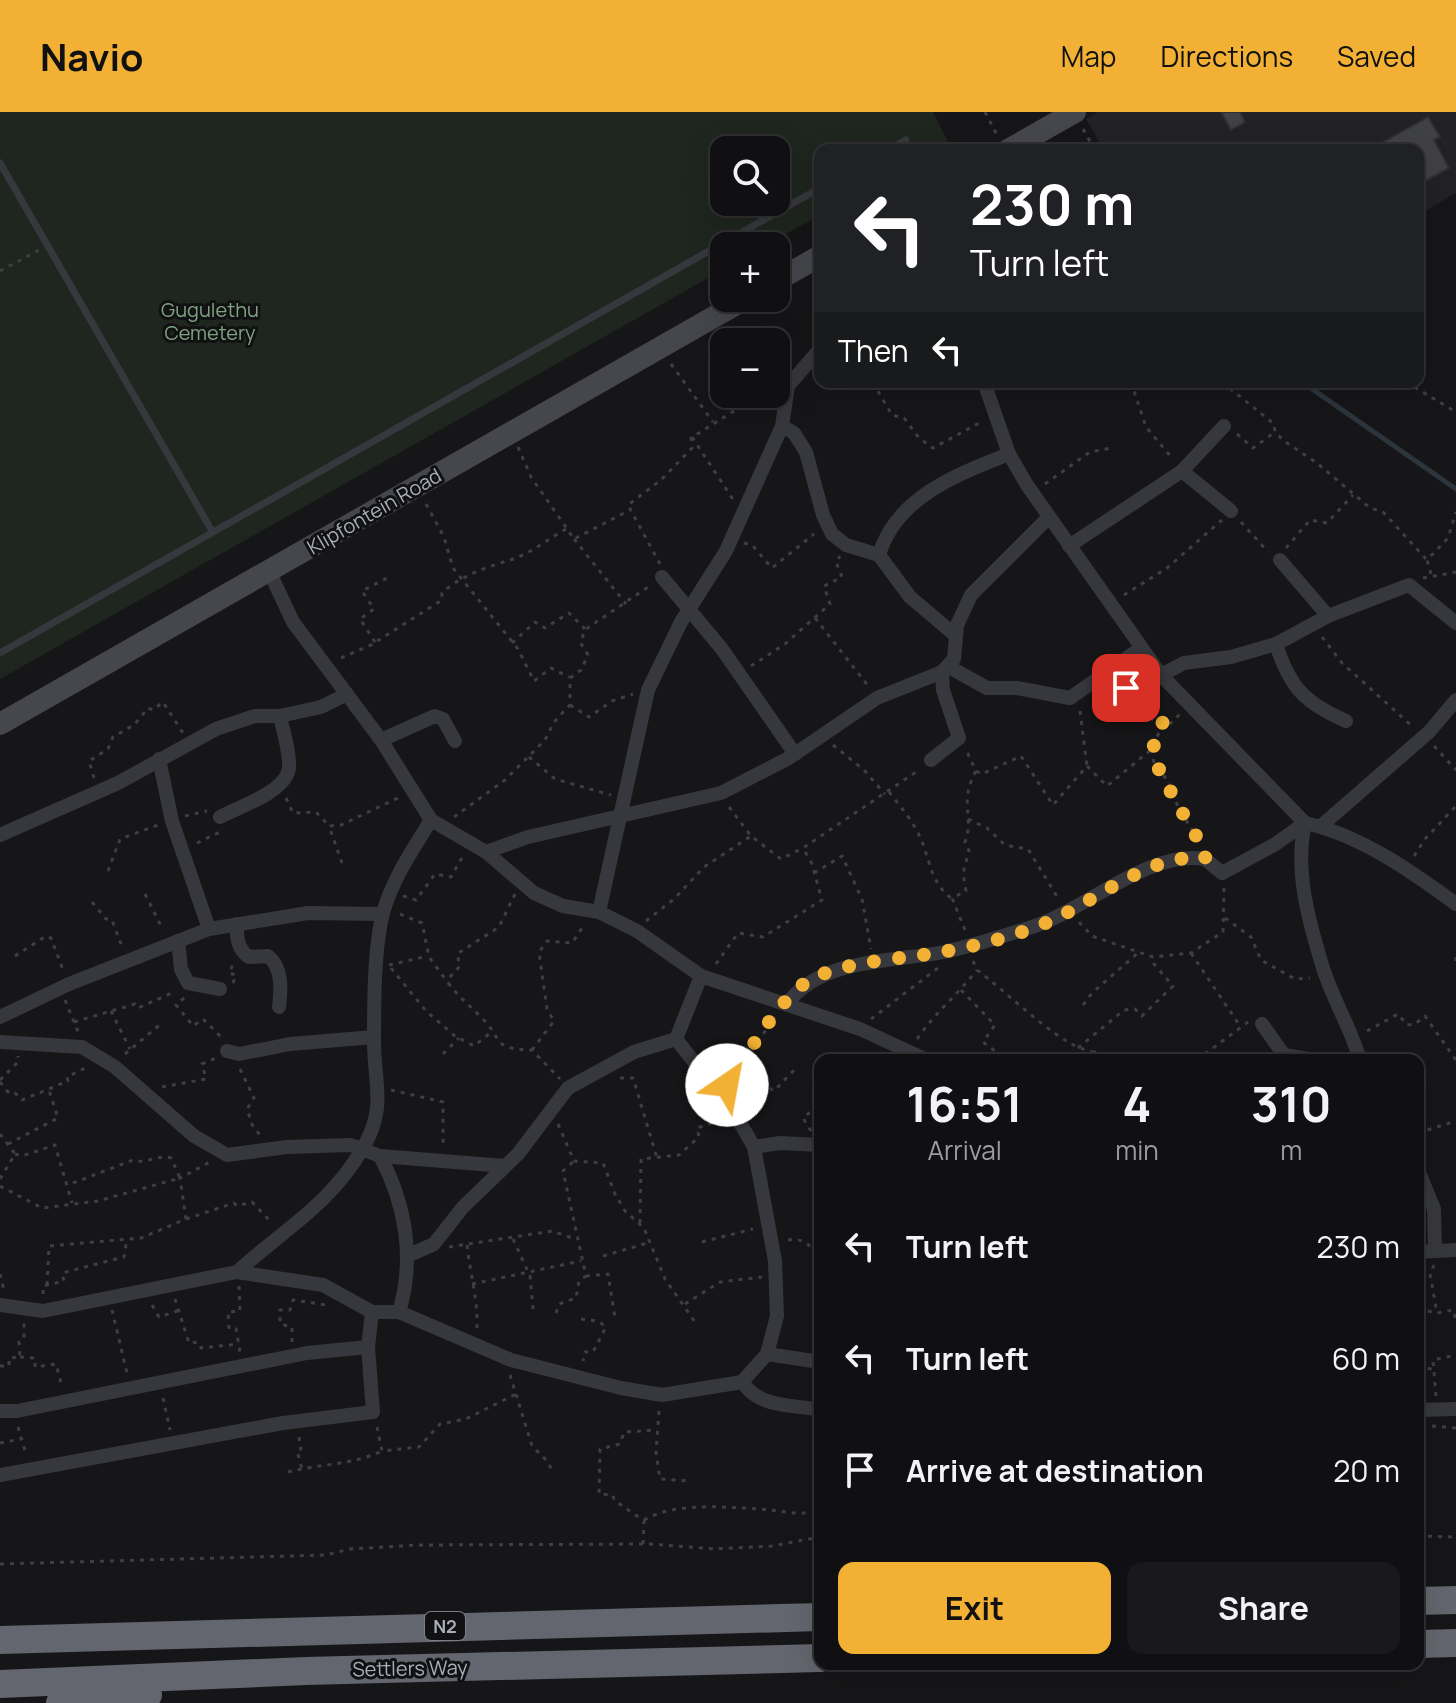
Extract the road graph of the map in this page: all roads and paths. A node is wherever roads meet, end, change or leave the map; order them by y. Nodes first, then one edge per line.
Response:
1 (985, 112) edge
2 (1078, 118) edge
3 (906, 140) dead end
4 (898, 144) edge
5 (1003, 144) edge
6 (1009, 144) edge
7 (1092, 144) edge
8 (0, 163) edge
9 (814, 191) edge
10 (48, 245) junction
11 (814, 259) edge
12 (0, 271) edge
13 (790, 273) edge
14 (722, 312) edge
15 (814, 356) edge
16 (668, 357) dead end
17 (876, 388) edge
18 (986, 388) edge
19 (1133, 388) edge
20 (1229, 388) edge
21 (1416, 388) edge
22 (737, 408) edge
23 (1456, 412) edge
24 (996, 416) junction
25 (713, 422) junction
26 (782, 426) junction
27 (1224, 426) joint
28 (1275, 432) junction
29 (692, 437) junction
30 (517, 444) dead end
31 (1111, 448) dead end
32 (1009, 454) junction
33 (1182, 471) junction
34 (1032, 493) junction
35 (1353, 495) junction
36 (422, 497) dead end
37 (628, 511) junction
38 (1231, 511) junction
39 (1456, 512) edge
40 (743, 513) junction
41 (1049, 517) junction
42 (827, 525) junction
43 (566, 529) junction
44 (212, 531) junction
45 (574, 539) junction
46 (846, 545) junction
47 (1069, 546) junction
48 (726, 551) junction
49 (879, 555) junction
50 (1280, 560) junction
51 (1427, 560) junction
52 (269, 571) junction
53 (1456, 572) edge
54 (1431, 574) junction
55 (389, 577) dead end
56 (662, 577) junction
57 (463, 579) junction
58 (1409, 585) junction
59 (626, 604) junction
60 (1111, 605) junction
61 (689, 609) junction
62 (1328, 616) junction
63 (815, 618) junction
64 (1456, 623) edge
65 (1312, 625) junction
66 (586, 629) junction
67 (955, 635) junction
68 (375, 642) junction
69 (512, 643) junction
70 (1276, 644) junction
71 (1141, 648) junction
72 (0, 653) edge
73 (1117, 663) junction
74 (328, 667) junction
75 (946, 670) junction
76 (737, 674) junction
77 (1161, 675) junction
78 (570, 678) junction
79 (648, 690) junction
80 (347, 694) junction
81 (1078, 695) junction
82 (877, 698) junction
83 (1456, 700) edge
84 (570, 705) junction
85 (1190, 705) junction
86 (280, 716) junction
87 (1346, 721) dead end
88 (1163, 723) junction
89 (0, 724) edge
90 (825, 731) junction
91 (1422, 736) junction
92 (959, 738) junction
93 (381, 740) junction
94 (190, 741) junction
95 (455, 741) dead end
96 (1152, 749) junction
97 (795, 754) junction
98 (529, 757) junction
99 (159, 759) junction
100 (931, 760) joint
101 (1087, 766) junction
102 (1456, 770) edge
103 (976, 771) junction
104 (279, 785) junction
105 (97, 793) junction
106 (413, 793) junction
107 (721, 793) junction
108 (887, 793) junction
109 (622, 795) junction
110 (1456, 806) edge
111 (617, 816) junction
112 (217, 818) junction
113 (968, 819) junction
114 (172, 821) junction
115 (1305, 823) junction
116 (437, 824) junction
117 (329, 826) junction
118 (1321, 826) junction
119 (0, 835) edge
120 (751, 836) junction
121 (469, 844) junction
122 (803, 848) junction
123 (183, 850) junction
124 (486, 852) junction
125 (1205, 859) junction
126 (342, 863) dead end
127 (1406, 869) junction
128 (108, 871) dead end
129 (814, 873) junction
130 (1222, 873) junction
131 (522, 885) junction
132 (392, 892) junction
133 (145, 894) dead end
134 (952, 898) junction
135 (92, 902) dead end
136 (1456, 904) edge
137 (1072, 909) junction
138 (593, 911) junction
139 (384, 912) junction
140 (1225, 918) junction
141 (237, 924) junction
142 (209, 929) junction
143 (637, 931) junction
144 (174, 943) junction
145 (967, 946) junction
146 (1139, 952) junction
147 (1191, 953) junction
148 (244, 954) junction
149 (15, 956) dead end
150 (428, 956) junction
151 (1153, 957) junction
152 (1456, 957) edge
153 (127, 961) junction
154 (876, 963) junction
155 (1456, 964) edge
156 (383, 966) junction
157 (977, 970) junction
158 (1326, 976) junction
159 (705, 978) junction
160 (449, 984) junction
161 (65, 986) junction
162 (220, 989) joint
163 (961, 990) junction
164 (787, 1004) junction
165 (1083, 1005) dead end
166 (279, 1007) dead end
167 (111, 1011) junction
168 (0, 1017) edge
169 (74, 1022) junction
170 (163, 1022) dead end
171 (1262, 1024) joint
172 (1240, 1026) junction
173 (860, 1029) junction
174 (490, 1033) junction
175 (374, 1037) junction
176 (459, 1038) junction
177 (676, 1039) junction
178 (1354, 1040) junction
179 (0, 1042) edge
180 (17, 1045) junction
181 (77, 1045) junction
182 (1078, 1048) junction
183 (130, 1049) junction
184 (532, 1050) junction
185 (909, 1051) junction
186 (1096, 1051) junction
187 (233, 1053) junction
188 (443, 1054) dead end
189 (915, 1054) edge
190 (995, 1054) edge
191 (1093, 1054) edge
192 (1099, 1054) edge
193 (1205, 1054) edge
194 (1277, 1054) edge
195 (1358, 1054) edge
196 (98, 1056) junction
197 (1456, 1060) edge
198 (115, 1067) junction
199 (598, 1068) junction
200 (796, 1068) dead end
201 (736, 1071) junction
202 (0, 1081) edge
203 (568, 1088) junction
204 (380, 1089) junction
205 (49, 1090) junction
206 (148, 1096) junction
207 (720, 1096) junction
208 (552, 1105) junction
209 (814, 1109) edge
210 (735, 1114) junction
211 (1456, 1121) edge
212 (1424, 1131) edge
213 (0, 1134) edge
214 (814, 1139) edge
215 (8, 1144) junction
216 (814, 1145) edge
217 (754, 1147) junction
218 (363, 1148) junction
219 (273, 1149) junction
220 (15, 1154) junction
221 (221, 1154) junction
222 (380, 1156) junction
223 (657, 1158) junction
224 (441, 1159) junction
225 (574, 1161) junction
226 (505, 1166) junction
227 (180, 1178) junction
228 (0, 1179) edge
229 (68, 1185) junction
230 (1424, 1185) edge
231 (0, 1186) edge
232 (72, 1203) junction
233 (186, 1219) junction
234 (639, 1224) junction
235 (769, 1226) junction
236 (127, 1239) junction
237 (281, 1239) junction
238 (513, 1239) junction
239 (576, 1239) junction
240 (651, 1242) junction
241 (702, 1242) dead end
242 (772, 1243) junction
243 (434, 1244) junction
244 (467, 1245) junction
245 (1435, 1250) junction
246 (1456, 1250) edge
247 (1424, 1251) edge
248 (814, 1253) edge
249 (407, 1256) junction
250 (603, 1256) dead end
251 (581, 1261) junction
252 (237, 1272) junction
253 (527, 1272) junction
254 (776, 1275) junction
255 (586, 1276) junction
256 (472, 1284) junction
257 (47, 1285) junction
258 (172, 1286) junction
259 (143, 1292) junction
260 (111, 1298) junction
261 (351, 1301) junction
262 (685, 1304) junction
263 (0, 1305) edge
264 (24, 1309) junction
265 (533, 1309) dead end
266 (180, 1310) junction
267 (1424, 1310) edge
268 (43, 1311) junction
269 (372, 1312) junction
270 (399, 1312) junction
271 (556, 1313) dead end
272 (1437, 1313) junction
273 (615, 1318) dead end
274 (581, 1319) dead end
275 (1456, 1320) edge
276 (697, 1325) dead end
277 (469, 1342) junction
278 (239, 1344) junction
279 (368, 1347) junction
280 (767, 1354) junction
281 (1456, 1355) edge
282 (20, 1357) junction
283 (289, 1357) junction
284 (511, 1360) junction
285 (814, 1361) edge
286 (0, 1366) edge
287 (244, 1367) junction
288 (1424, 1367) edge
289 (1435, 1370) junction
290 (579, 1377) junction
291 (742, 1382) junction
292 (160, 1383) junction
293 (128, 1389) junction
294 (516, 1394) junction
295 (662, 1395) junction
296 (62, 1403) junction
297 (814, 1409) edge
298 (1436, 1409) junction
299 (1456, 1409) edge
300 (1424, 1410) edge
301 (0, 1411) edge
302 (17, 1411) junction
303 (373, 1412) junction
304 (295, 1421) junction
305 (1431, 1426) dead end
306 (1456, 1428) edge
307 (657, 1430) junction
308 (21, 1439) junction
309 (0, 1443) edge
310 (176, 1443) junction
311 (382, 1451) junction
312 (31, 1469) junction
313 (302, 1469) junction
314 (288, 1472) dead end
315 (553, 1473) dead end
316 (0, 1475) edge
317 (690, 1481) dead end
318 (814, 1512) edge
319 (644, 1521) junction
320 (1424, 1536) edge
321 (1456, 1537) edge
322 (814, 1538) edge
323 (643, 1544) junction
324 (0, 1564) edge
325 (1456, 1600) edge
326 (1424, 1601) edge
327 (814, 1617) edge
328 (0, 1626) edge
329 (70, 1636) junction
330 (0, 1640) edge
331 (1456, 1643) edge
332 (1424, 1644) edge
333 (814, 1658) edge
334 (200, 1675) junction
335 (0, 1684) edge
336 (60, 1703) edge

1 - 5 path
2 - 6 main road
2 - 7 path
3 - 4 lane
8 - 10 lane
9 - 44 lane
10 - 12 path
10 - 44 lane
11 - 13 main road
14 - 52 main road, Klipfontein Road
15 - 26 street
16 - 25 path
17 - 24 path
18 - 24 street
19 - 33 path
20 - 28 path
21 - 23 path
22 - 25 path
24 - 32 street
25 - 29 path
26 - 40 street
26 - 42 street
27 - 28 path
27 - 33 street
28 - 35 path
29 - 37 path
29 - 40 path
30 - 43 path
31 - 34 path
32 - 34 street
32 - 49 street
33 - 38 street
33 - 47 street
34 - 41 street
35 - 50 path
35 - 51 path
36 - 57 path
37 - 45 path
37 - 56 path
38 - 50 path
38 - 60 path
39 - 51 path
40 - 48 street
41 - 47 street
41 - 67 street
42 - 46 street
42 - 48 path
43 - 45 path
43 - 57 path
44 - 72 lane
45 - 59 path
46 - 49 street
46 - 63 path
47 - 60 street
48 - 61 street
49 - 67 street
50 - 62 street
51 - 54 path
52 - 74 street
52 - 89 main road, Klipfontein Road
53 - 54 path
54 - 58 path
55 - 68 path
56 - 59 path
56 - 61 street
57 - 68 path
57 - 69 path
58 - 62 street
58 - 64 street
59 - 66 path
60 - 71 street
61 - 76 street
61 - 79 street
62 - 65 street
63 - 76 path
63 - 82 path
65 - 70 street
65 - 91 path
66 - 69 path
66 - 78 path
67 - 75 street
68 - 74 path
69 - 78 path
70 - 77 street
70 - 87 street
71 - 73 street
71 - 77 street
73 - 81 street
73 - 88 path
74 - 80 street
75 - 81 street
75 - 82 street
75 - 92 street
76 - 97 street
77 - 85 street
78 - 84 path
79 - 84 path
79 - 109 street
80 - 86 street
80 - 93 street
81 - 101 path
82 - 90 street
83 - 91 street
84 - 98 path
85 - 88 path
85 - 115 street
86 - 94 street
86 - 104 street
88 - 96 path
90 - 97 street
90 - 108 path
91 - 102 path
91 - 118 street
92 - 100 street
92 - 103 path
93 - 95 street
93 - 106 street
94 - 99 street
94 - 105 path
96 - 101 path
96 - 125 path
97 - 107 street
98 - 109 path
98 - 116 path
99 - 105 street
99 - 114 street
100 - 108 path
101 - 103 path
103 - 113 path
104 - 112 street
104 - 117 path
105 - 119 street
106 - 116 street
106 - 117 path
107 - 111 street
107 - 120 path
108 - 122 path
108 - 134 path
109 - 111 street
110 - 127 path
111 - 124 street
111 - 138 street
112 - 114 path
112 - 123 path
113 - 134 path
113 - 137 path
114 - 123 street
114 - 128 path
115 - 118 street
115 - 130 street
115 - 158 street
116 - 121 street
116 - 132 street
117 - 126 path
118 - 127 street
120 - 122 path
120 - 143 path
121 - 124 street
121 - 132 path
122 - 129 path
123 - 142 street
124 - 131 street
125 - 130 street
125 - 137 street
127 - 136 street
129 - 154 path
129 - 159 path
130 - 140 path
131 - 138 street
131 - 160 path
132 - 139 street
133 - 144 path
134 - 145 path
135 - 153 path
137 - 145 street
137 - 146 path
138 - 143 street
138 - 184 path
139 - 141 street
139 - 150 path
139 - 156 street
140 - 147 path
140 - 158 path
141 - 142 street
141 - 148 street
142 - 144 street
143 - 159 street
144 - 153 street
144 - 162 street
145 - 154 street
145 - 157 path
145 - 173 path
146 - 151 path
146 - 165 path
147 - 151 path
147 - 172 path
148 - 162 path
148 - 166 street
149 - 161 path
150 - 156 path
150 - 160 path
151 - 182 path
152 - 155 path
153 - 161 street
154 - 164 street
156 - 175 street
156 - 176 path
157 - 163 path
157 - 182 path
158 - 178 street
159 - 164 street
159 - 177 street
160 - 174 path
161 - 168 street
161 - 169 path
163 - 185 path
163 - 190 path
164 - 173 street
164 - 201 path
167 - 169 path
167 - 183 path
167 - 187 path
169 - 181 path
170 - 183 path
171 - 172 path
171 - 194 street
172 - 193 path
173 - 185 street
174 - 176 path
174 - 184 path
175 - 187 street
175 - 204 street
176 - 188 path
177 - 199 street
177 - 207 street
178 - 195 street
178 - 197 path
179 - 180 street
180 - 181 street
180 - 202 path
181 - 196 street
182 - 186 path
183 - 198 path
184 - 203 path
185 - 189 street
186 - 191 path
186 - 192 path
187 - 206 path
187 - 219 path
196 - 198 street
196 - 205 path
198 - 206 street
199 - 203 street
199 - 223 path
200 - 201 path
201 - 207 path
202 - 205 path
203 - 208 street
204 - 218 street
204 - 224 path
205 - 215 path
206 - 221 street
207 - 210 street
208 - 225 path
208 - 226 street
209 - 214 path
210 - 217 street
210 - 223 path
211 - 212 path
213 - 215 path
215 - 220 path
216 - 217 street
217 - 235 street
218 - 219 street
218 - 222 street
218 - 237 street
219 - 221 street
220 - 228 path
220 - 229 path
221 - 227 path
222 - 224 street
222 - 249 street
223 - 234 path
224 - 226 street
225 - 234 path
225 - 239 path
226 - 243 street
227 - 229 path
227 - 232 path
227 - 233 path
229 - 232 path
230 - 245 street
231 - 232 path
233 - 236 path
233 - 237 path
234 - 240 path
235 - 241 path
235 - 242 street
236 - 257 path
236 - 257 path
237 - 252 street
238 - 239 path
238 - 244 path
238 - 253 path
239 - 251 path
240 - 250 path
240 - 262 path
242 - 248 path
242 - 254 street
243 - 244 path
243 - 249 street
244 - 256 path
245 - 246 street
245 - 247 street
245 - 272 path
249 - 270 street
251 - 253 path
251 - 255 path
252 - 258 street
252 - 261 street
252 - 278 path
253 - 256 path
253 - 265 path
254 - 262 path
254 - 280 street
255 - 271 path
255 - 273 path
256 - 277 path
257 - 268 path
258 - 259 street
258 - 266 path
259 - 260 street
259 - 266 path
260 - 268 street
260 - 293 path
261 - 269 street
261 - 283 path
262 - 276 path
263 - 264 street
264 - 268 street
264 - 282 path
266 - 278 path
267 - 272 path
269 - 270 street
269 - 279 street
270 - 277 street
272 - 275 path
274 - 290 path
277 - 284 street
278 - 287 path
279 - 283 street
279 - 303 street
280 - 285 street
280 - 291 street
281 - 289 path
282 - 286 path
282 - 296 path
283 - 287 street
284 - 290 street
284 - 294 path
287 - 292 street
288 - 289 path
289 - 298 path
290 - 295 street
291 - 295 street
291 - 297 street
292 - 293 street
292 - 310 path
293 - 296 street
294 - 311 path
294 - 315 path
295 - 307 path
296 - 302 street
298 - 299 street
298 - 300 street
301 - 302 street
302 - 308 path
303 - 304 street
303 - 311 path
304 - 310 street
304 - 313 path
305 - 306 path
307 - 317 path
307 - 319 path
308 - 309 path
308 - 312 path
310 - 312 street
311 - 313 path
312 - 316 street
313 - 314 path
318 - 319 path
319 - 323 path
320 - 321 path
322 - 323 path
323 - 324 path
325 - 326 highway
327 - 329 highway, Settlers Way / N2
328 - 329 highway
329 - 330 highway, Settlers Way / N2
331 - 332 highway
333 - 334 highway, Settlers Way / N2
334 - 335 highway, Settlers Way / N2
334 - 336 highway

